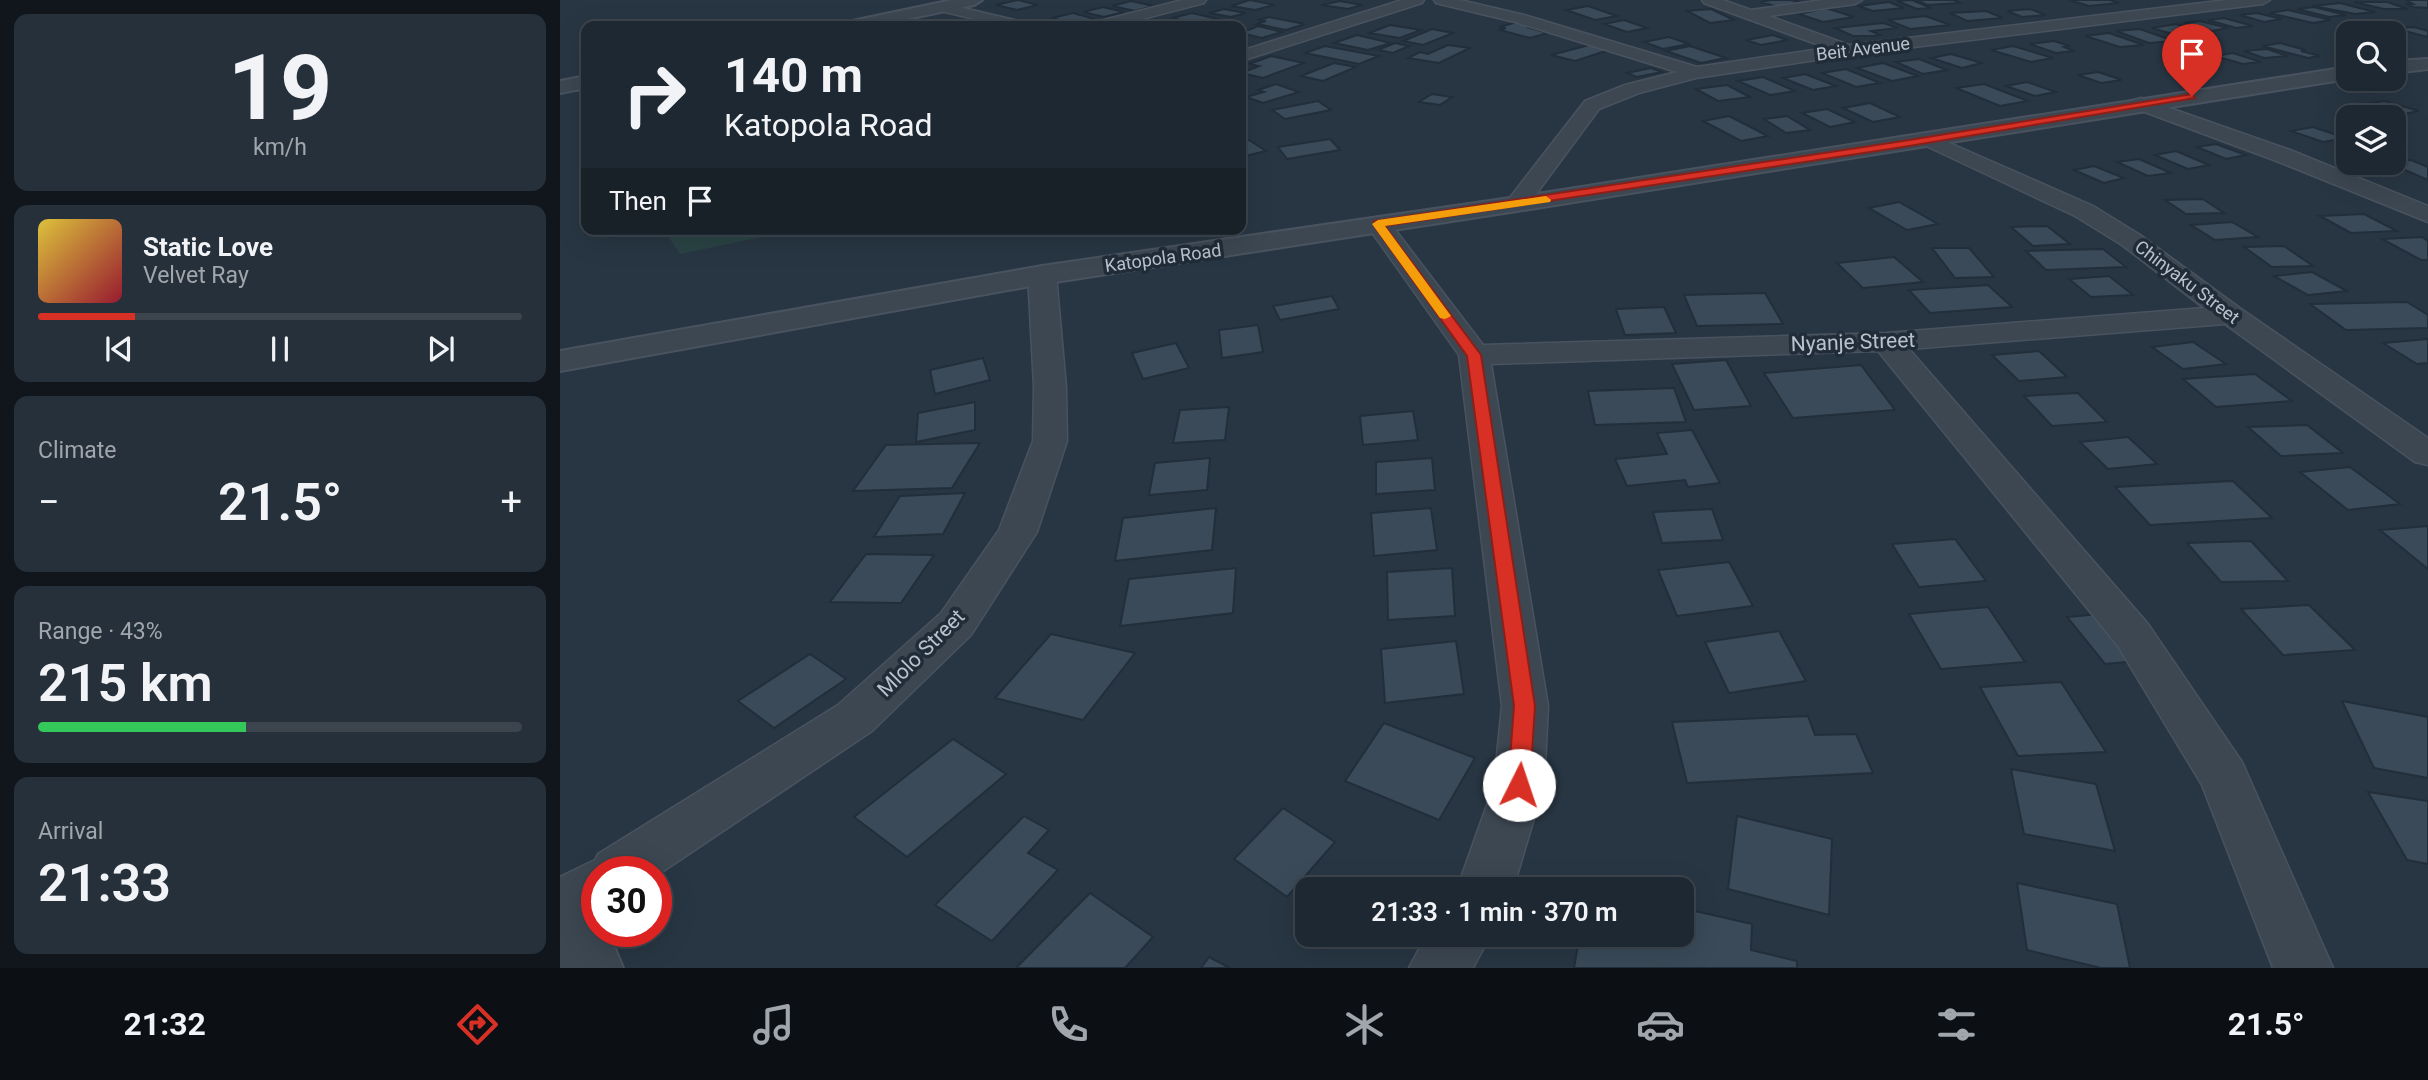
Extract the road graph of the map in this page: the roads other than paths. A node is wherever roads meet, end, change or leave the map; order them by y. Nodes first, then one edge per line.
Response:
1 (974, 0) edge
2 (1199, 0) edge
3 (1417, 0) edge
4 (1441, 0) edge
5 (1709, 0) edge
6 (1855, 0) edge
7 (2263, 0) edge
8 (942, 7) junction
9 (1749, 15) junction
10 (876, 21) edge
11 (1000, 21) edge
12 (1117, 21) edge
13 (1849, 50) junction
14 (1246, 54) edge
15 (2428, 64) edge
16 (2406, 66) edge
17 (1695, 73) junction
18 (2336, 75) edge
19 (581, 83) edge
20 (560, 87) edge
21 (2141, 104) junction
22 (1929, 140) junction
23 (1517, 204) junction
24 (2426, 213) edge
25 (1378, 224) junction
26 (1042, 275) junction
27 (2231, 315) junction
28 (1886, 342) junction
29 (1474, 355) junction
30 (560, 361) edge
31 (2428, 454) edge
32 (642, 856) edge
33 (1489, 877) edge
34 (581, 895) edge
35 (560, 908) edge
36 (560, 919) edge
37 (1453, 947) edge
38 (592, 968) edge
39 (1439, 968) edge
40 (2303, 968) edge

1 - 8 street
2 - 12 street
3 - 14 street
4 - 17 street
5 - 9 street
6 - 9 street
7 - 13 street, Beit Avenue
8 - 10 street
8 - 11 street
9 - 13 street
13 - 17 street, Beit Avenue
15 - 16 street
17 - 23 street, Beit Avenue
18 - 21 street, Katopola Road
19 - 20 street
21 - 22 street, Katopola Road
21 - 24 street
22 - 23 street, Katopola Road
22 - 27 street, Chinyaku Street
23 - 25 street, Katopola Road
25 - 26 street, Katopola Road
25 - 29 street
26 - 30 street, Katopola Road
26 - 32 street, Mlolo Street
27 - 28 street, Nyanje Street
27 - 31 street, Chinyaku Street
28 - 29 street, Nyanje Street
28 - 40 street
29 - 33 street
34 - 35 street
36 - 38 street
37 - 39 street

